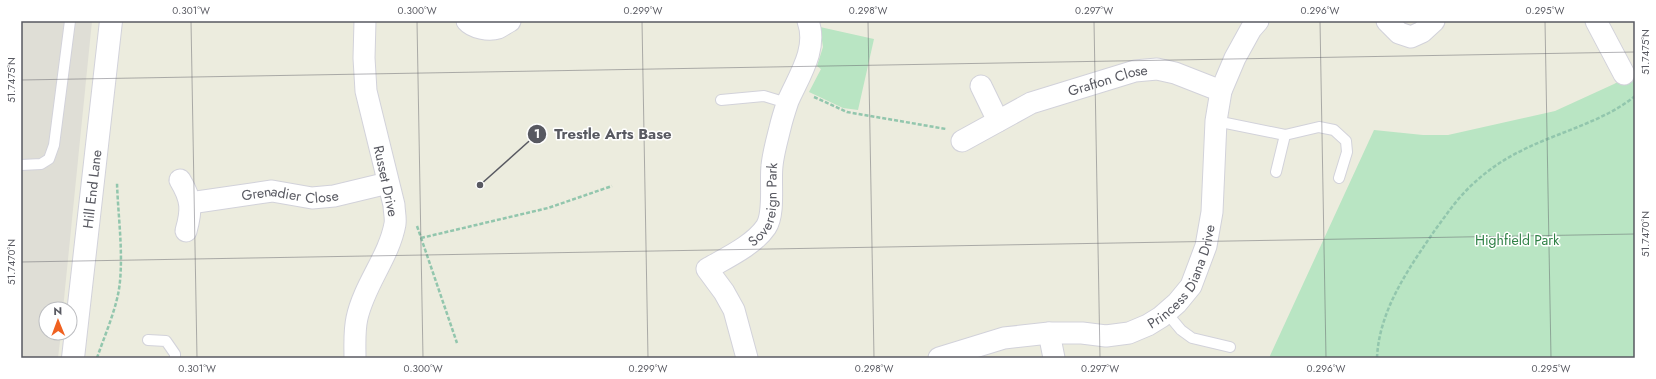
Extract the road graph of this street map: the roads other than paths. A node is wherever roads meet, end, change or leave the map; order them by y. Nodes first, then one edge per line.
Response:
1 (70, 21) edge
2 (111, 21) edge
3 (365, 21) edge
4 (467, 21) edge
5 (510, 21) edge
6 (808, 21) edge
7 (1258, 21) edge
8 (1387, 21) edge
9 (1434, 21) edge
10 (1596, 21) edge
11 (1624, 74) dead end
12 (981, 86) dead end
13 (1221, 91) junction
14 (721, 100) dead end
15 (787, 103) junction
16 (1216, 120) junction
17 (998, 121) junction
18 (1285, 135) junction
19 (962, 141) road end
20 (21, 165) edge
21 (1276, 172) dead end
22 (1339, 178) dead end
23 (180, 180) dead end
24 (388, 183) junction
25 (190, 203) junction
26 (186, 231) dead end
27 (1166, 312) junction
28 (1049, 332) junction
29 (148, 340) dead end
30 (1230, 347) dead end
31 (73, 358) edge
32 (175, 358) edge
33 (355, 358) edge
34 (748, 358) edge
35 (939, 358) edge
36 (1054, 358) edge

1 - 20 lane
2 - 31 street, Hill End Lane
3 - 24 street, Russet Drive
4 - 5 street
6 - 15 street, Sovereign Park
7 - 13 street, Princess Diana Drive
8 - 9 street
10 - 11 street
12 - 17 street
13 - 16 street, Princess Diana Drive
13 - 17 street, Grafton Close
14 - 15 lane
15 - 34 street, Sovereign Park
16 - 18 lane
16 - 27 street, Princess Diana Drive
17 - 19 street, Grafton Close
18 - 21 lane
18 - 22 lane
23 - 25 street
24 - 25 street, Grenadier Close
24 - 33 street, Russet Drive
25 - 26 street
27 - 28 street, Princess Diana Drive
27 - 30 lane
28 - 35 street, Princess Diana Drive
28 - 36 street
29 - 32 lane

